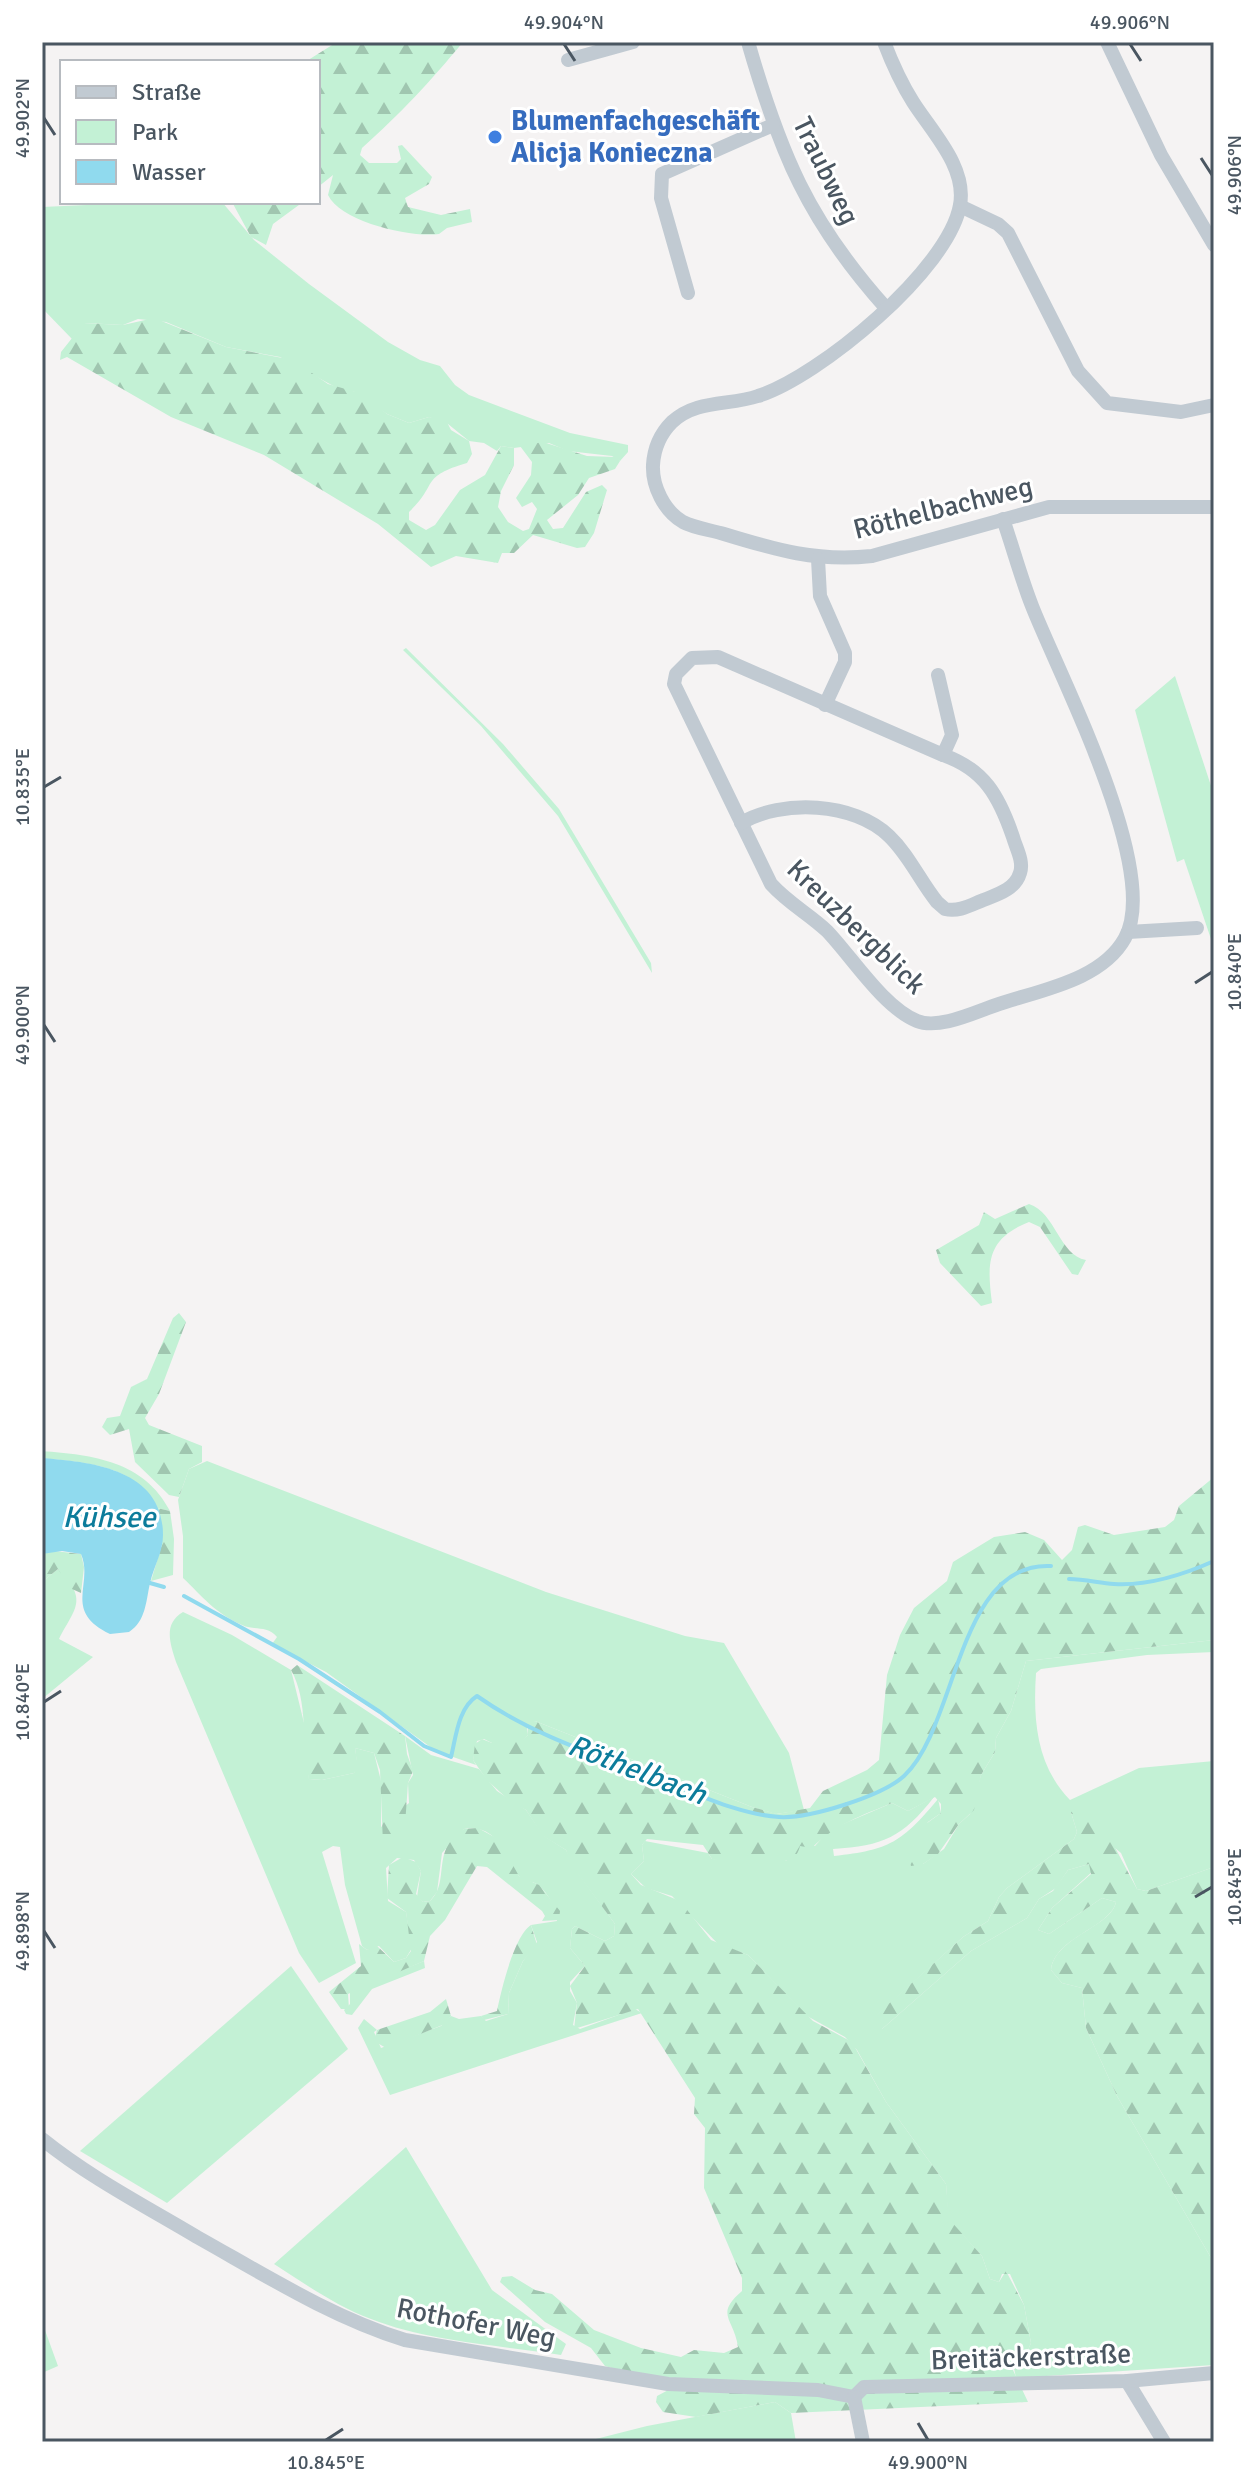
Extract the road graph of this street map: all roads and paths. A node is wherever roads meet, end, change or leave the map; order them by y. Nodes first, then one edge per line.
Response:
1 (633, 42) edge
2 (748, 42) edge
3 (884, 42) edge
4 (1107, 42) edge
5 (568, 60) dead end
6 (773, 125) junction
7 (960, 206) junction
8 (1213, 241) edge
9 (688, 293) dead end
10 (886, 308) junction
11 (1214, 405) edge
12 (1214, 507) edge
13 (1003, 519) junction
14 (818, 559) junction
15 (938, 675) dead end
16 (825, 705) junction
17 (943, 755) junction
18 (741, 823) junction
19 (1197, 928) dead end
20 (1128, 932) junction
21 (42, 2139) edge
22 (1214, 2373) edge
23 (1127, 2381) junction
24 (854, 2397) junction
25 (863, 2442) edge
26 (1164, 2442) edge

1 - 5 street
2 - 6 street, Traubweg
3 - 7 street
4 - 8 street
6 - 9 street
6 - 10 street, Traubweg
7 - 10 street
7 - 11 street
10 - 14 street, Röthelbachweg
12 - 13 street, Röthelbachweg
13 - 14 street, Röthelbachweg
13 - 20 street
14 - 16 street
15 - 17 street
16 - 17 street, Kreuzbergblick
16 - 18 street, Kreuzbergblick
17 - 18 street, Kreuzbergblick
18 - 20 street, Kreuzbergblick
19 - 20 street
21 - 24 street, Rothofer Weg
22 - 23 street, Breitäckerstraße
23 - 24 street, Breitäckerstraße
23 - 26 street
24 - 25 street

